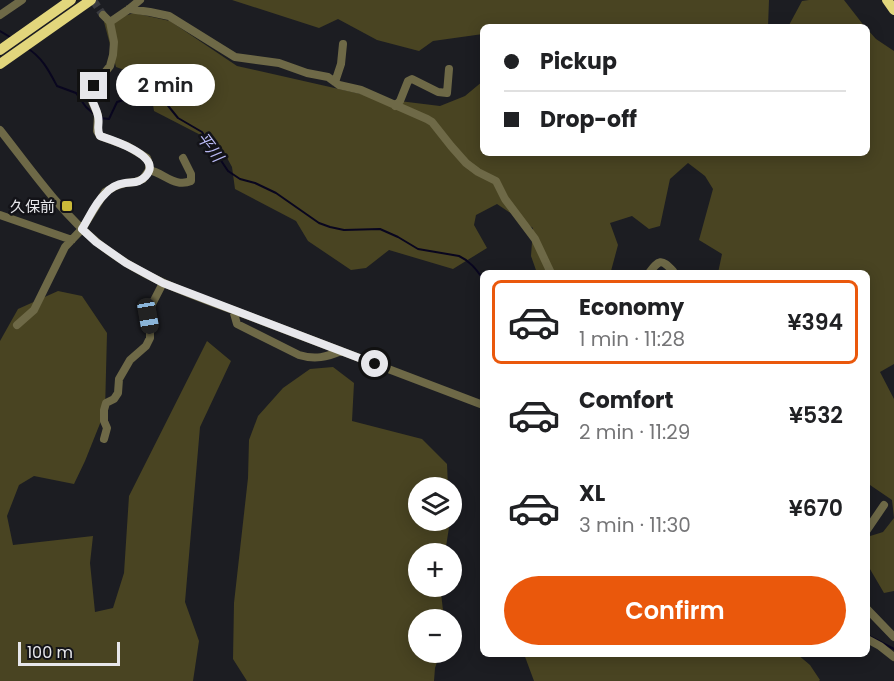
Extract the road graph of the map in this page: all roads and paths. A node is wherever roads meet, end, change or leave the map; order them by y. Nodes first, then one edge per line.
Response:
1 (22, 0) edge
2 (71, 0) edge
3 (91, 0) edge
4 (140, 0) edge
5 (887, 0) edge
6 (129, 9) junction
7 (894, 10) edge
8 (0, 15) edge
9 (103, 15) tunnel mouth
10 (110, 22) junction
11 (343, 44) dead end
12 (5, 52) edge
13 (0, 64) edge
14 (449, 69) dead end
15 (335, 82) junction
16 (395, 105) junction
17 (0, 130) edge
18 (183, 158) dead end
19 (149, 170) junction
20 (0, 215) edge
21 (82, 229) junction
22 (72, 240) junction
23 (550, 270) edge
24 (651, 270) edge
25 (672, 270) edge
26 (163, 283) junction
27 (233, 310) junction
28 (17, 325) dead end
29 (342, 351) junction
30 (480, 404) edge
31 (104, 439) dead end
32 (884, 505) dead end
33 (870, 526) edge
34 (870, 612) edge
35 (894, 638) edge
36 (870, 641) edge
37 (894, 657) edge

1 - 8 street
2 - 12 highway
3 - 12 highway
4 - 6 street
5 - 7 highway
6 - 10 street
6 - 15 street
9 - 10 street
10 - 19 street
11 - 15 street
12 - 13 highway
14 - 16 street
15 - 16 street
16 - 23 street
17 - 21 street
18 - 19 street
19 - 21 street
20 - 22 street
21 - 22 street
21 - 26 street
22 - 28 street
24 - 25 street
26 - 27 street
26 - 31 street
27 - 29 street
27 - 29 street
29 - 30 street
32 - 33 street
34 - 35 street
36 - 37 street

